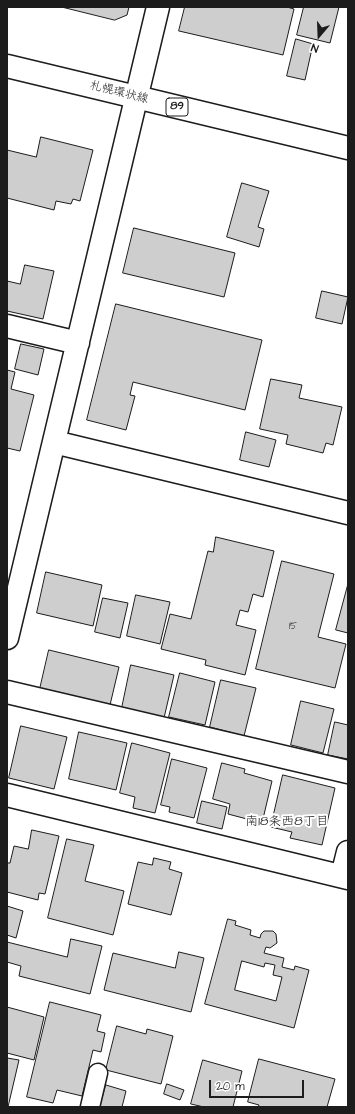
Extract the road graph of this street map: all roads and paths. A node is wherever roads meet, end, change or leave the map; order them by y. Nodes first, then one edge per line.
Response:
1 (158, 7) edge
2 (7, 66) edge
3 (137, 97) junction
4 (348, 148) edge
5 (7, 326) edge
6 (78, 343) junction
7 (54, 442) junction
8 (348, 514) edge
9 (14, 577) edge
10 (7, 638) edge
11 (7, 692) edge
12 (348, 772) edge
13 (7, 795) edge
14 (348, 852) edge
15 (345, 877) edge
16 (98, 1073) dead end
17 (90, 1107) edge

1 - 3 street
2 - 3 street, 札幌環状線 / 89
3 - 4 street, 札幌環状線 / 89
3 - 6 street
5 - 6 street
6 - 7 street
7 - 8 street
7 - 9 street
9 - 10 street
11 - 12 street
13 - 15 street
14 - 15 street
16 - 17 lane

